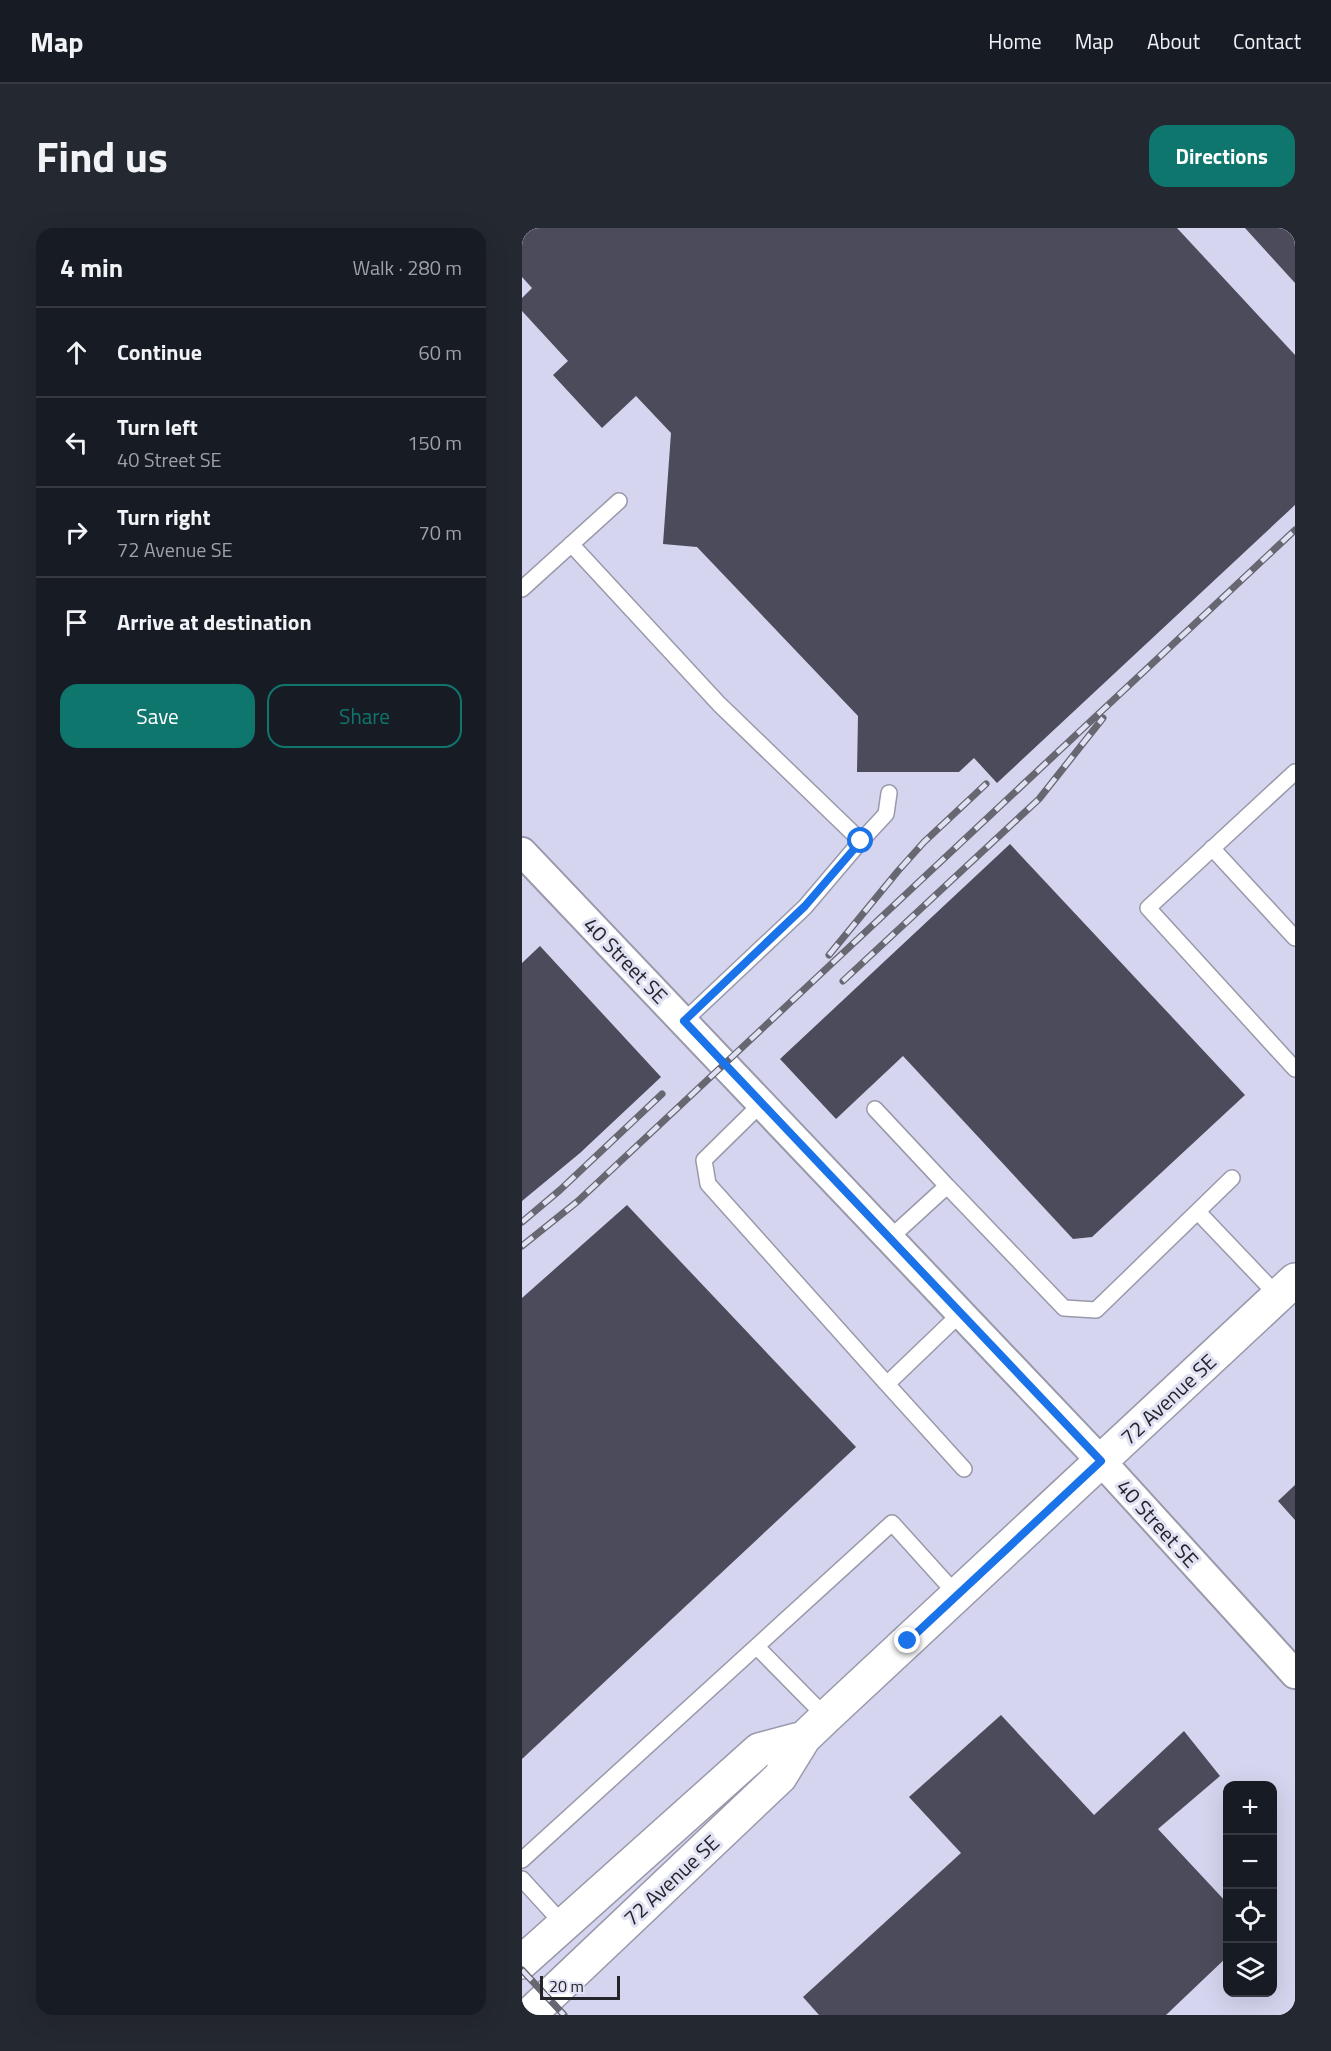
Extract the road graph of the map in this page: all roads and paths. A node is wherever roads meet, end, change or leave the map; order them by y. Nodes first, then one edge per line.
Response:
1 (619, 501) dead end
2 (571, 544) junction
3 (522, 589) edge
4 (1295, 772) edge
5 (889, 793) dead end
6 (861, 841) junction
7 (1212, 848) junction
8 (526, 862) edge
9 (1295, 938) edge
10 (684, 1021) junction
11 (1295, 1069) edge
12 (762, 1103) junction
13 (875, 1109) dead end
14 (1232, 1178) dead end
15 (947, 1186) junction
16 (1198, 1212) junction
17 (890, 1238) junction
18 (1287, 1288) edge
19 (961, 1313) junction
20 (887, 1384) junction
21 (1101, 1461) junction
22 (964, 1469) dead end
23 (957, 1595) junction
24 (757, 1647) junction
25 (1295, 1674) edge
26 (815, 1728) junction
27 (522, 1860) edge
28 (522, 1879) edge
29 (563, 1924) junction
30 (522, 1962) edge
31 (529, 2015) edge

1 - 2 lane
2 - 3 lane
2 - 6 lane
4 - 7 lane
5 - 6 lane
6 - 10 lane
7 - 9 lane
7 - 11 lane
8 - 10 street, 40 Street SE
10 - 12 street, 40 Street SE
12 - 17 street, 40 Street SE
12 - 20 lane
13 - 15 lane
14 - 16 lane
15 - 16 lane
15 - 17 lane
16 - 18 lane
17 - 19 street, 40 Street SE
18 - 21 street, 72 Avenue SE
19 - 20 lane
19 - 21 street, 40 Street SE
20 - 22 lane
21 - 23 street, 72 Avenue SE
21 - 25 street, 40 Street SE
23 - 24 lane
23 - 26 street, 72 Avenue SE
24 - 26 lane
24 - 27 lane
26 - 29 street, 72 Avenue SE
26 - 31 street, 72 Avenue SE
28 - 29 lane
29 - 30 street, 72 Avenue SE

